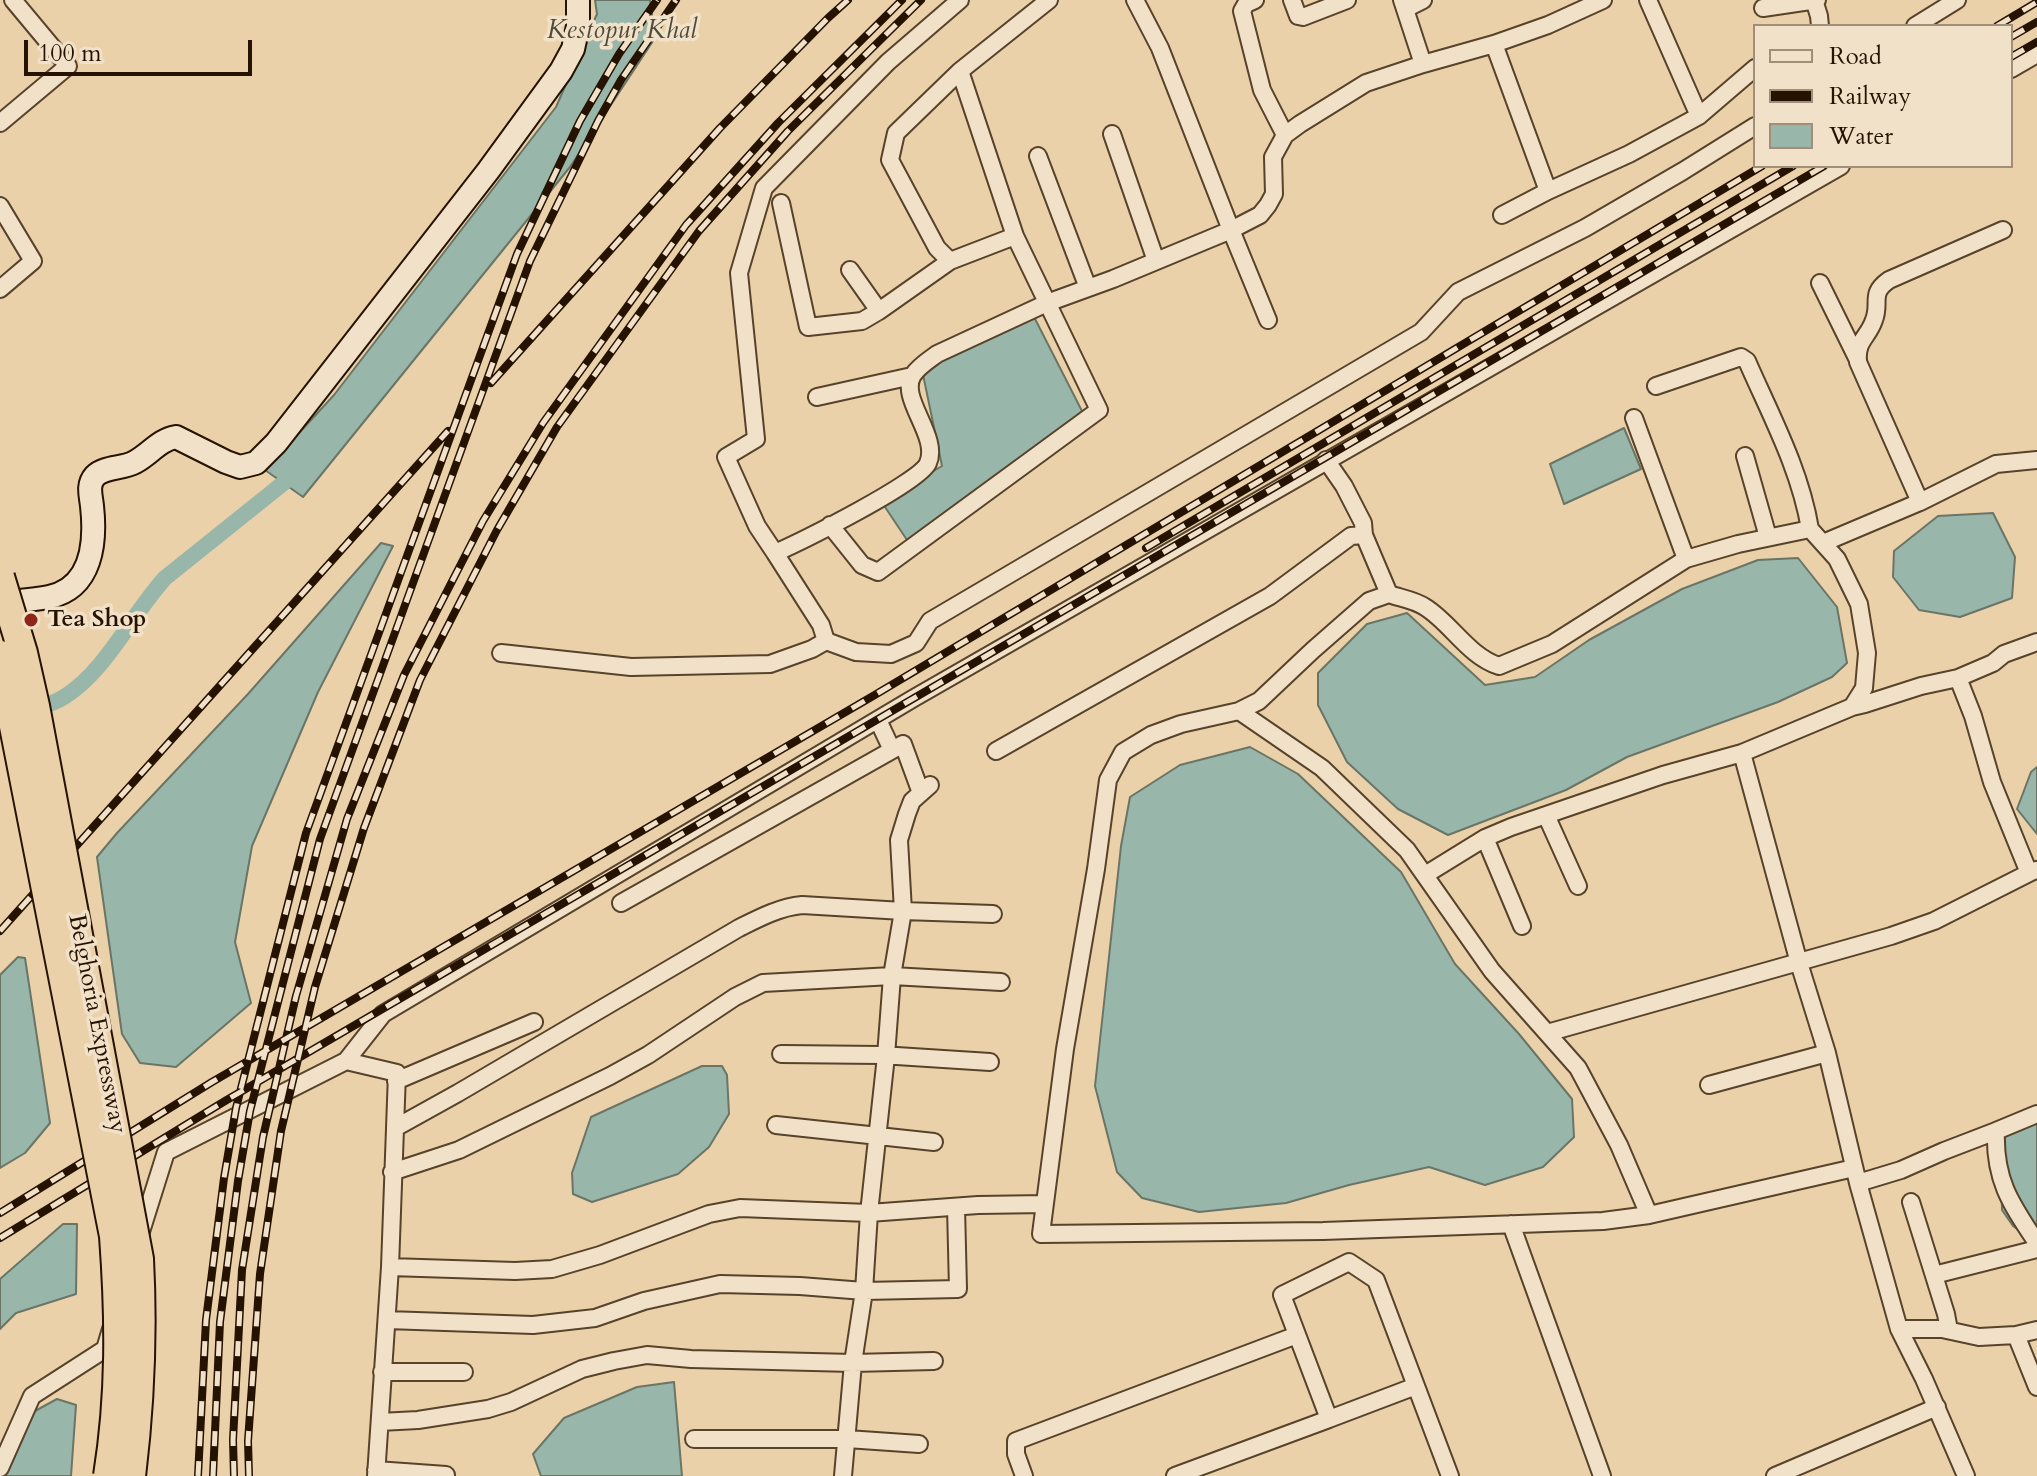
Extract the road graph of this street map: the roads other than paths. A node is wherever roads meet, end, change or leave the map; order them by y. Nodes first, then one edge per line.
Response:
1 (13, 0) edge
2 (578, 0) edge
3 (960, 0) edge
4 (1049, 0) edge
5 (1135, 0) edge
6 (1255, 0) edge
7 (1292, 0) edge
8 (1347, 0) edge
9 (1423, 0) edge
10 (1603, 0) edge
11 (1648, 0) edge
12 (1815, 0) edge
13 (1957, 0) edge
14 (1403, 5) edge
15 (1763, 8) dead end
16 (1820, 24) edge
17 (1918, 24) edge
18 (1494, 44) junction
19 (2037, 54) edge
20 (1423, 64) junction
21 (2013, 68) edge
22 (1753, 70) edge
23 (960, 71) junction
24 (1699, 116) junction
25 (0, 123) edge
26 (1753, 127) edge
27 (1112, 134) dead end
28 (1285, 135) junction
29 (1038, 156) dead end
30 (1837, 168) edge
31 (1548, 191) junction
32 (781, 203) dead end
33 (0, 206) edge
34 (1502, 215) dead end
35 (1231, 230) junction
36 (2003, 230) dead end
37 (1015, 236) junction
38 (950, 261) junction
39 (1156, 261) junction
40 (850, 270) dead end
41 (1820, 283) dead end
42 (1088, 288) junction
43 (0, 289) edge
44 (1047, 303) junction
45 (879, 311) junction
46 (1268, 320) dead end
47 (1858, 362) junction
48 (912, 376) junction
49 (1656, 386) dead end
50 (817, 397) dead end
51 (1634, 418) dead end
52 (1745, 456) dead end
53 (1326, 460) junction
54 (2037, 460) edge
55 (1920, 502) junction
56 (830, 525) junction
57 (1810, 529) junction
58 (1364, 535) junction
59 (1768, 537) junction
60 (1823, 543) junction
61 (775, 553) junction
62 (1686, 559) junction
63 (0, 577) edge
64 (1389, 594) junction
65 (0, 603) edge
66 (826, 641) junction
67 (2037, 642) edge
68 (501, 653) dead end
69 (0, 655) edge
70 (1958, 678) junction
71 (1852, 707) junction
72 (1239, 711) junction
73 (878, 720) junction
74 (892, 750) junction
75 (996, 751) dead end
76 (1742, 753) junction
77 (1546, 815) junction
78 (1485, 838) junction
79 (2033, 871) edge
80 (1425, 875) junction
81 (1578, 886) dead end
82 (621, 903) dead end
83 (903, 911) junction
84 (993, 914) dead end
85 (1522, 926) dead end
86 (1799, 963) junction
87 (892, 976) junction
88 (1001, 982) dead end
89 (534, 1022) dead end
90 (1547, 1033) junction
91 (1827, 1053) junction
92 (781, 1054) dead end
93 (886, 1056) junction
94 (346, 1061) junction
95 (990, 1062) dead end
96 (396, 1081) junction
97 (1709, 1085) dead end
98 (2037, 1114) edge
99 (776, 1125) dead end
100 (395, 1128) junction
101 (1996, 1131) junction
102 (878, 1136) junction
103 (934, 1142) dead end
104 (392, 1172) junction
105 (1856, 1175) junction
106 (1911, 1202) dead end
107 (1039, 1204) junction
108 (956, 1207) junction
109 (869, 1213) junction
110 (1649, 1215) junction
111 (1511, 1224) junction
112 (2037, 1243) edge
113 (2037, 1249) edge
114 (390, 1267) junction
115 (1934, 1275) junction
116 (864, 1291) junction
117 (387, 1320) junction
118 (1899, 1329) junction
119 (1949, 1330) junction
120 (2037, 1330) edge
121 (1297, 1335) junction
122 (2016, 1335) junction
123 (934, 1361) dead end
124 (853, 1363) junction
125 (382, 1372) junction
126 (464, 1372) dead end
127 (1416, 1386) junction
128 (2037, 1387) edge
129 (1937, 1407) junction
130 (1329, 1419) junction
131 (380, 1422) junction
132 (694, 1439) dead end
133 (847, 1439) junction
134 (919, 1444) dead end
135 (0, 1468) edge
136 (376, 1473) edge
137 (446, 1475) edge
138 (108, 1476) edge
139 (131, 1476) edge
140 (843, 1476) edge
141 (1024, 1476) edge
142 (1175, 1476) edge
143 (1450, 1476) edge
144 (1602, 1476) edge
145 (1775, 1476) edge
146 (1966, 1476) edge

1 - 25 street
2 - 65 street
3 - 61 street
4 - 23 street
5 - 35 street
6 - 28 street
7 - 8 street
9 - 14 street
10 - 18 street
11 - 24 street
12 - 15 street
12 - 16 street
13 - 17 street
14 - 20 street
18 - 20 street
18 - 31 street
19 - 21 street
20 - 28 street
22 - 24 street
23 - 37 street
23 - 38 street
24 - 31 street
26 - 66 street
27 - 39 street
28 - 35 street
29 - 42 street
30 - 53 street
31 - 34 street
32 - 45 street
33 - 43 street
35 - 39 street
35 - 46 street
36 - 47 street
37 - 38 street
37 - 44 street
38 - 45 street
39 - 42 street
40 - 45 street
41 - 47 street
42 - 44 street
44 - 48 street
44 - 56 street
47 - 55 street
48 - 50 street
48 - 56 street
49 - 57 street
51 - 62 street
52 - 59 street
53 - 58 street
53 - 73 street
54 - 55 street
55 - 60 street
56 - 61 street
57 - 59 street
57 - 60 street
58 - 64 street
58 - 75 street
59 - 62 street
60 - 71 street
61 - 66 street
62 - 64 street
63 - 139 highway, Belghoria Expressway, bridge
64 - 72 street
66 - 68 street
67 - 70 street
69 - 138 highway, Belghoria Expressway, bridge
70 - 71 street
70 - 79 street
71 - 76 street
72 - 80 street
72 - 107 street
73 - 74 street
73 - 94 street
74 - 82 street
74 - 83 street
76 - 77 street
76 - 86 street
77 - 78 street
77 - 81 street
78 - 80 street
78 - 85 street
79 - 86 street
80 - 90 street
83 - 84 street
83 - 87 street
83 - 100 street
86 - 90 street
86 - 91 street
87 - 88 street
87 - 93 street
87 - 104 street
89 - 96 street
90 - 110 street
91 - 97 street
91 - 105 street
92 - 93 street
93 - 95 street
93 - 102 street
94 - 96 street
94 - 135 street
96 - 100 street
98 - 101 street
99 - 102 street
100 - 104 street
101 - 105 street
101 - 112 street
102 - 103 street
102 - 109 street
104 - 114 street
105 - 110 street
105 - 118 street
106 - 115 street
107 - 108 street
107 - 111 street
108 - 109 street
108 - 116 street
109 - 114 street
109 - 116 street
110 - 111 street
111 - 144 street
113 - 115 street
114 - 117 street
115 - 119 street
116 - 117 street
116 - 124 street
117 - 125 street
118 - 119 street
118 - 129 street
119 - 122 street
120 - 122 street
121 - 127 street
121 - 130 street
121 - 141 street
122 - 128 street
123 - 124 street
124 - 131 street
124 - 133 street
125 - 126 street
125 - 131 street
127 - 130 street
127 - 143 street
129 - 145 street
129 - 146 street
130 - 142 street
131 - 136 street
132 - 133 street
133 - 134 street
133 - 140 street
136 - 137 street

